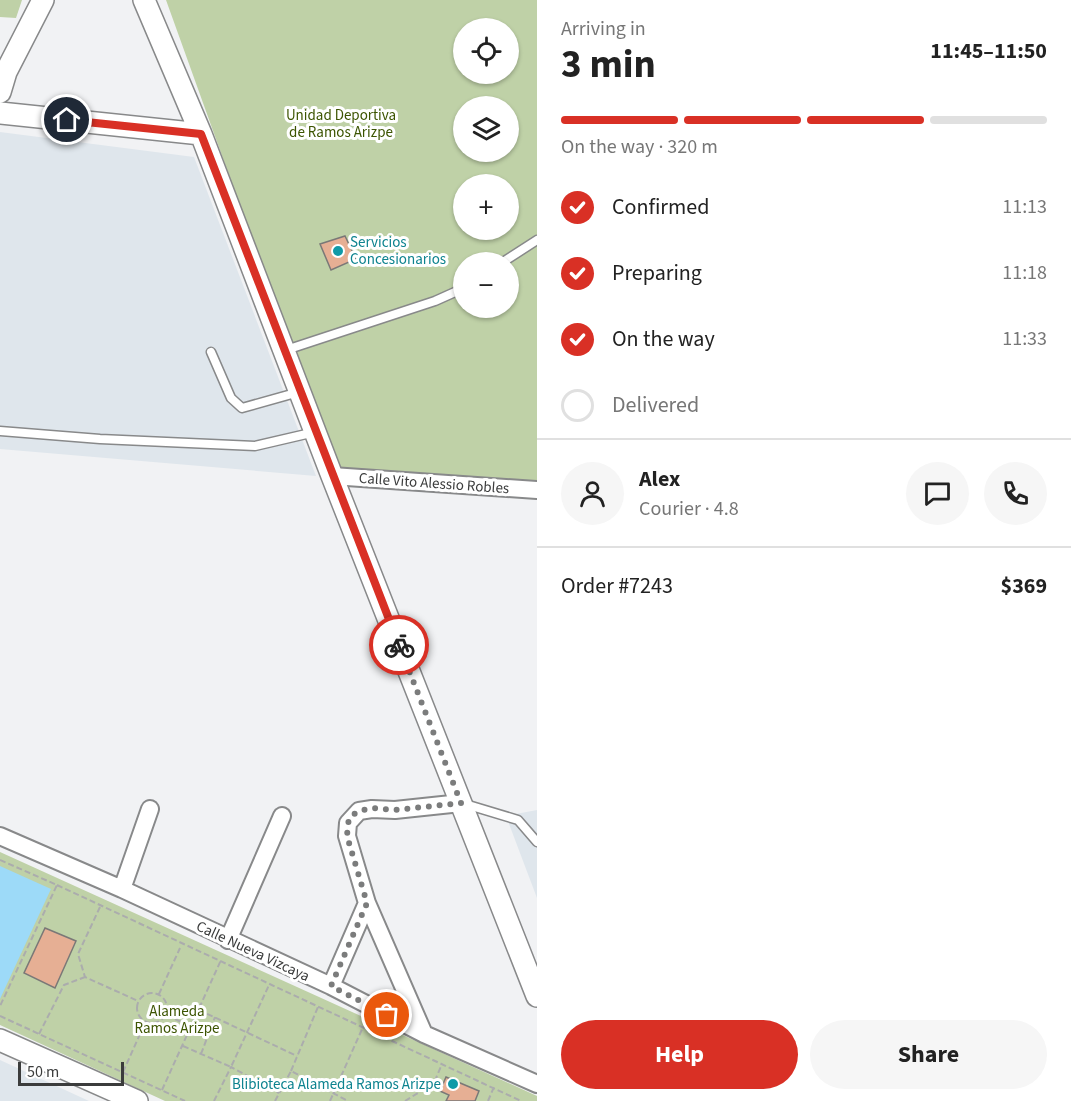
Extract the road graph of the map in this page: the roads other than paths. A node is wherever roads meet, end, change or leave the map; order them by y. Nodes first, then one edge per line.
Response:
1 (43, 0) edge
2 (144, 0) edge
3 (3, 65) edge
4 (0, 92) edge
5 (0, 113) edge
6 (201, 134) junction
7 (537, 240) edge
8 (518, 252) edge
9 (453, 293) edge
10 (284, 350) junction
11 (211, 352) dead end
12 (300, 392) junction
13 (0, 431) edge
14 (315, 432) junction
15 (332, 476) junction
16 (537, 490) edge
17 (461, 803) junction
18 (150, 809) dead end
19 (282, 816) dead end
20 (0, 836) edge
21 (537, 842) edge
22 (122, 889) junction
23 (367, 903) junction
24 (228, 940) junction
25 (331, 986) junction
26 (537, 996) edge
27 (424, 1034) junction
28 (0, 1040) edge
29 (537, 1084) edge
30 (137, 1101) edge

1 - 3 street
2 - 6 street
3 - 4 street
5 - 6 street
6 - 10 street
7 - 8 lane
9 - 10 lane
10 - 12 street
11 - 12 lane
12 - 14 street
13 - 14 lane
14 - 15 street
15 - 16 street, Calle Vito Alessio Robles
15 - 17 street
17 - 21 lane
17 - 23 street
17 - 26 street
18 - 22 street
19 - 24 street
20 - 22 street, Calle Nueva Vizcaya
22 - 24 street, Calle Nueva Vizcaya
23 - 25 street
23 - 27 street
24 - 25 street, Calle Nueva Vizcaya
25 - 27 street, Calle Nueva Vizcaya
27 - 29 street, Calle Nueva Vizcaya
28 - 30 street

